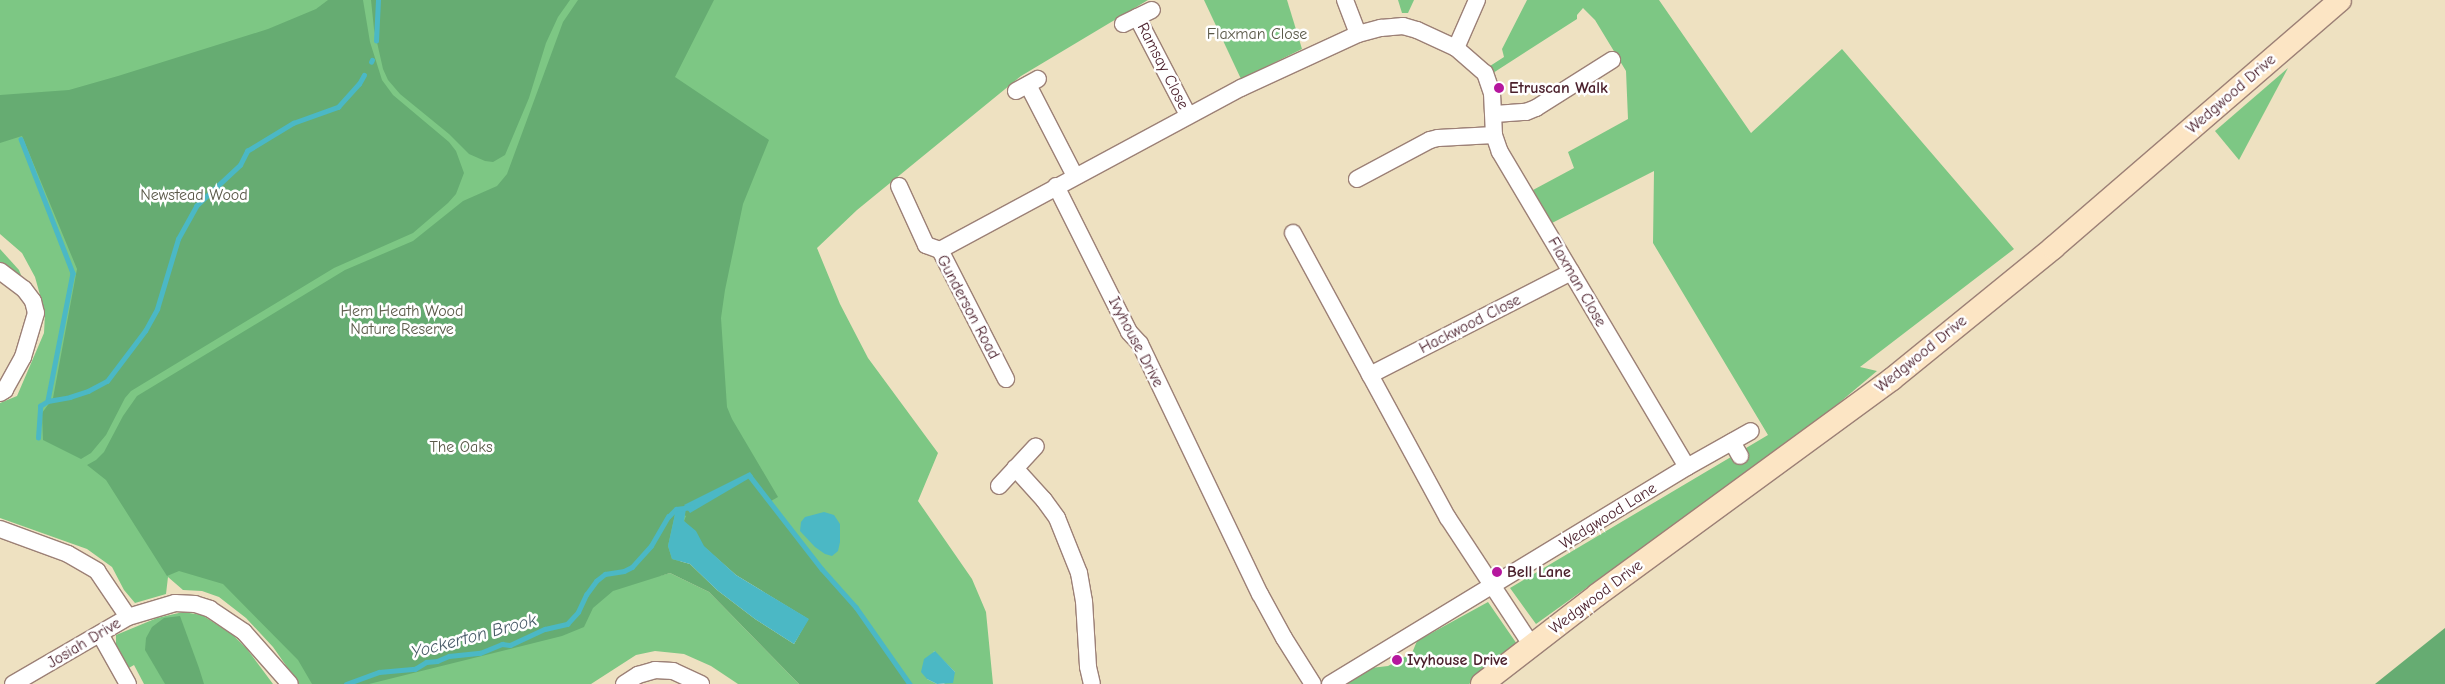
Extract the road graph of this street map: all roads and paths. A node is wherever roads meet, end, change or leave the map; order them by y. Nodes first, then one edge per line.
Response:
1 (1345, 0) edge
2 (1477, 0) edge
3 (2340, 0) edge
4 (1138, 17) dead end
5 (1358, 34) junction
6 (1456, 48) junction
7 (1610, 67) dead end
8 (1027, 85) dead end
9 (1494, 114) junction
10 (1188, 116) junction
11 (1494, 135) junction
12 (1076, 176) junction
13 (1356, 179) dead end
14 (899, 186) dead end
15 (1056, 186) junction
16 (1293, 233) dead end
17 (940, 250) junction
18 (0, 272) edge
19 (1571, 272) junction
20 (1370, 376) junction
21 (1006, 379) dead end
22 (0, 393) edge
23 (1751, 431) dead end
24 (1036, 446) dead end
25 (1687, 467) junction
26 (1015, 468) junction
27 (998, 486) dead end
28 (0, 529) edge
29 (1492, 587) junction
30 (128, 617) junction
31 (100, 634) junction
32 (1532, 646) junction
33 (673, 678) edge
34 (13, 684) edge
35 (128, 684) edge
36 (290, 684) edge
37 (624, 684) edge
38 (701, 684) edge
39 (1092, 684) edge
40 (1313, 684) edge
41 (1330, 684) edge
42 (1482, 684) edge

1 - 5 street
2 - 6 street
3 - 32 street, Wedgwood Drive
4 - 10 street, Ramsay Close
5 - 6 street, Flaxman Close
5 - 10 street, Flaxman Close
6 - 9 street, Flaxman Close
7 - 9 street
8 - 12 street
9 - 11 street, Flaxman Close
10 - 12 street, Flaxman Close
11 - 13 street
11 - 19 street, Flaxman Close
12 - 15 street, Flaxman Close
14 - 17 street, Gunderson Road
15 - 17 street, Flaxman Close
15 - 40 street, Ivyhouse Drive
16 - 20 street
17 - 21 street, Gunderson Road
18 - 22 street
19 - 20 street, Hackwood Close
19 - 25 street, Flaxman Close
20 - 29 street
23 - 25 street, Wedgwood Lane
24 - 26 street
25 - 29 street, Wedgwood Lane
26 - 27 street
26 - 39 street
28 - 30 street, Josiah Drive
29 - 32 street
29 - 41 street, Wedgwood Lane
30 - 31 street, Josiah Drive
30 - 36 street, Josiah Drive
31 - 34 street, Josiah Drive
31 - 35 street
32 - 42 street, Wedgwood Drive
33 - 37 street
33 - 38 street

